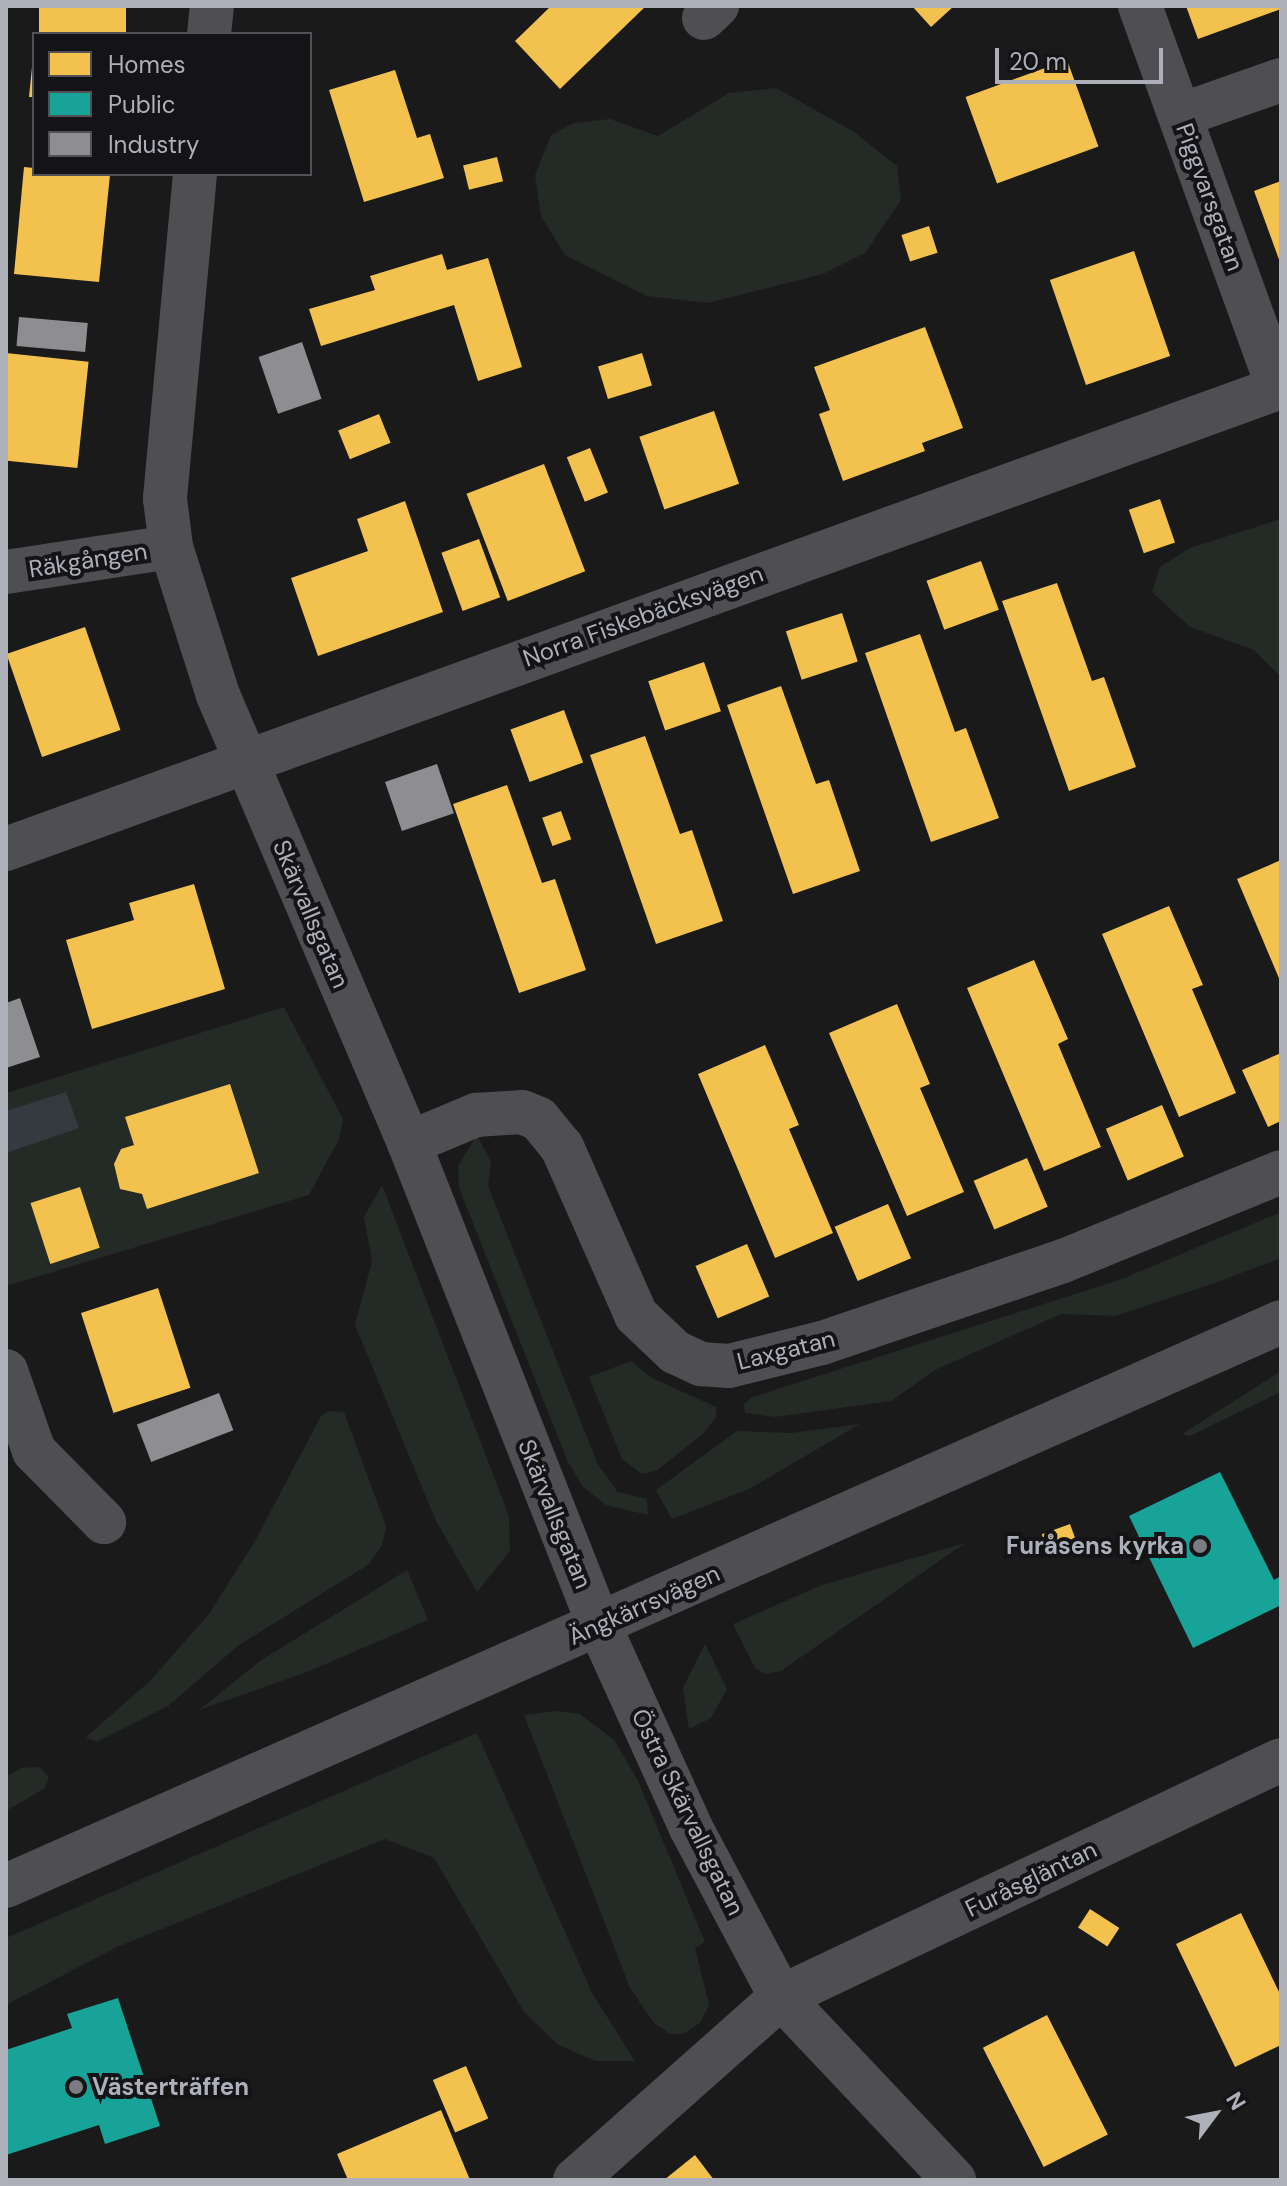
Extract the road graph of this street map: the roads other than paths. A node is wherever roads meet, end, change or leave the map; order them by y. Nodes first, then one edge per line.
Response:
1 (212, 6) edge
2 (1140, 6) edge
3 (209, 32) edge
4 (1281, 80) edge
5 (1181, 115) junction
6 (195, 176) edge
7 (1280, 388) edge
8 (171, 547) junction
9 (6, 572) edge
10 (245, 759) junction
11 (6, 849) edge
12 (409, 1143) junction
13 (1281, 1172) edge
14 (1281, 1322) edge
15 (6, 1371) edge
16 (104, 1522) dead end
17 (599, 1625) junction
18 (1281, 1760) edge
19 (6, 1886) edge
20 (781, 1997) junction
21 (575, 2180) edge
22 (954, 2180) edge

1 - 3 street
2 - 5 street, Piggvarsgatan
4 - 5 street
5 - 7 street, Piggvarsgatan
6 - 8 street, Skärvallsgatan
7 - 10 street, Norra Fiskebäcksvägen
8 - 9 street, Räkgången
8 - 10 street, Skärvallsgatan
10 - 11 street, Norra Fiskebäcksvägen
10 - 12 street, Skärvallsgatan
12 - 13 street, Laxgatan
12 - 17 street, Skärvallsgatan
14 - 17 street, Ängkärrsvägen
15 - 16 street
17 - 19 street, Ängkärrsvägen
17 - 20 street, Östra Skärvallsgatan
18 - 20 street, Furåsgläntan
20 - 21 street
20 - 22 street, Östra Skärvallsgatan

